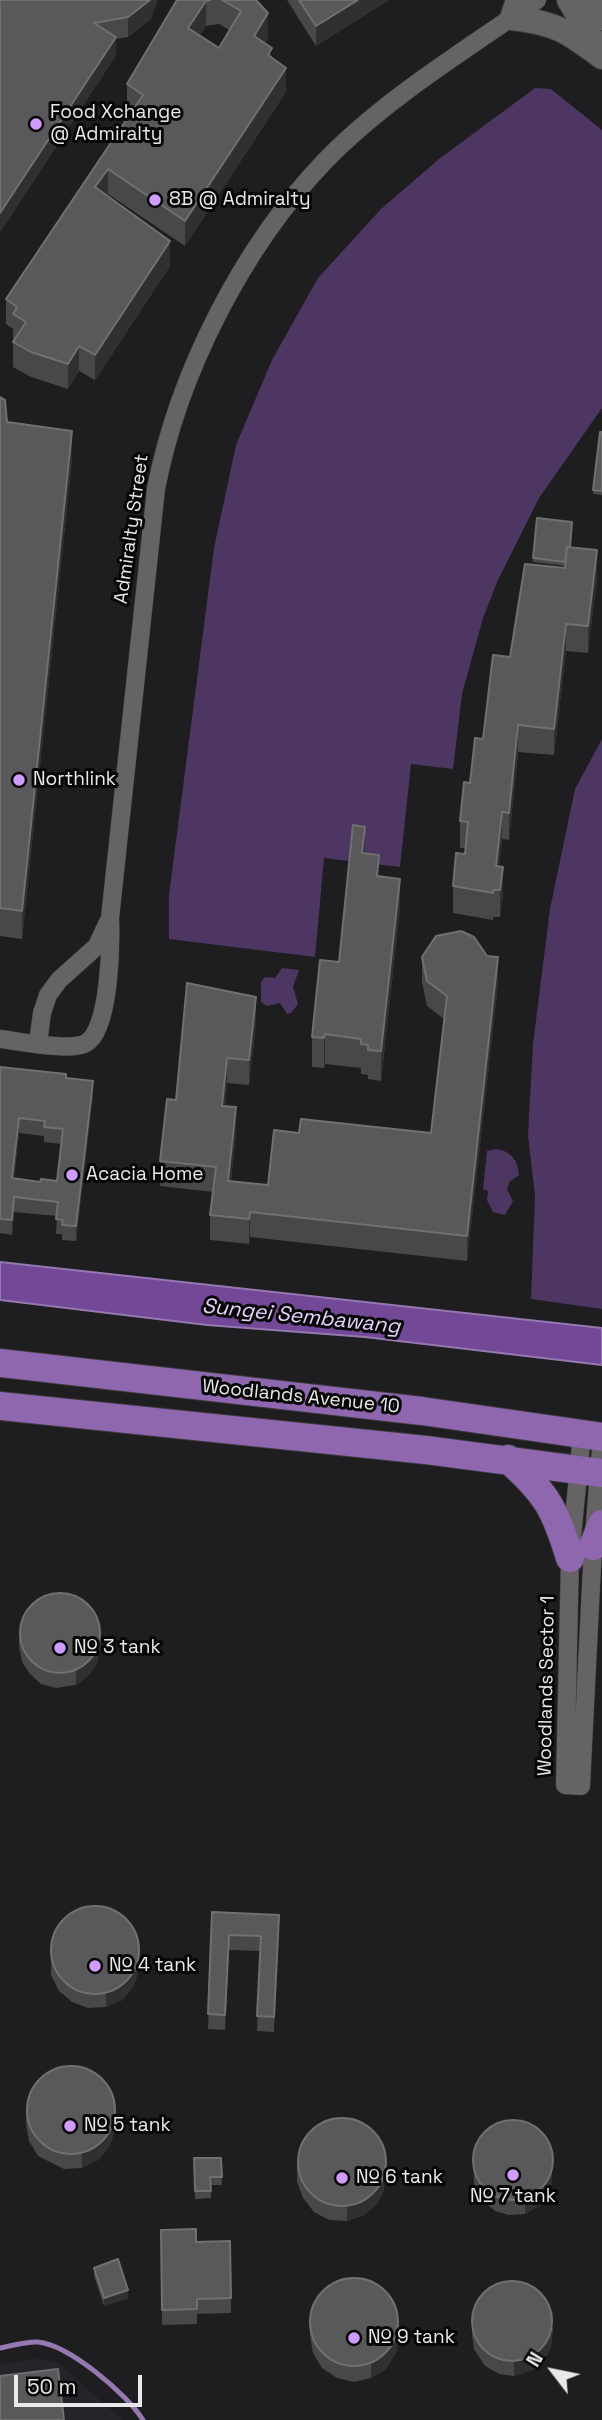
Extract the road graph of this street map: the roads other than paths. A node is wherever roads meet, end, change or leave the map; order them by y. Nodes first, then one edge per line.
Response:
1 (537, 0) edge
2 (569, 0) edge
3 (591, 0) edge
4 (515, 9) edge
5 (602, 18) edge
6 (602, 56) edge
7 (110, 918) junction
8 (0, 1039) edge
9 (38, 1043) junction
10 (0, 1363) edge
11 (0, 1406) edge
12 (595, 1436) edge
13 (508, 1459) junction
14 (592, 1471) edge
15 (588, 1542) edge

1 - 4 street, Admiralty Street
2 - 6 main road
3 - 5 main road
4 - 6 main road
4 - 7 street, Admiralty Street
7 - 9 street, Admiralty Street
7 - 9 street, Admiralty Street
8 - 9 street, Admiralty Street
10 - 12 main road, Woodlands Avenue 10
11 - 13 main road, Woodlands Avenue 10
12 - 14 street, Woodlands Sector 1
13 - 14 main road, Woodlands Avenue 10
13 - 15 main road
14 - 15 street, Woodlands Sector 1
14 - 15 street, Woodlands Sector 1
15 - 15 street, Woodlands Sector 1

